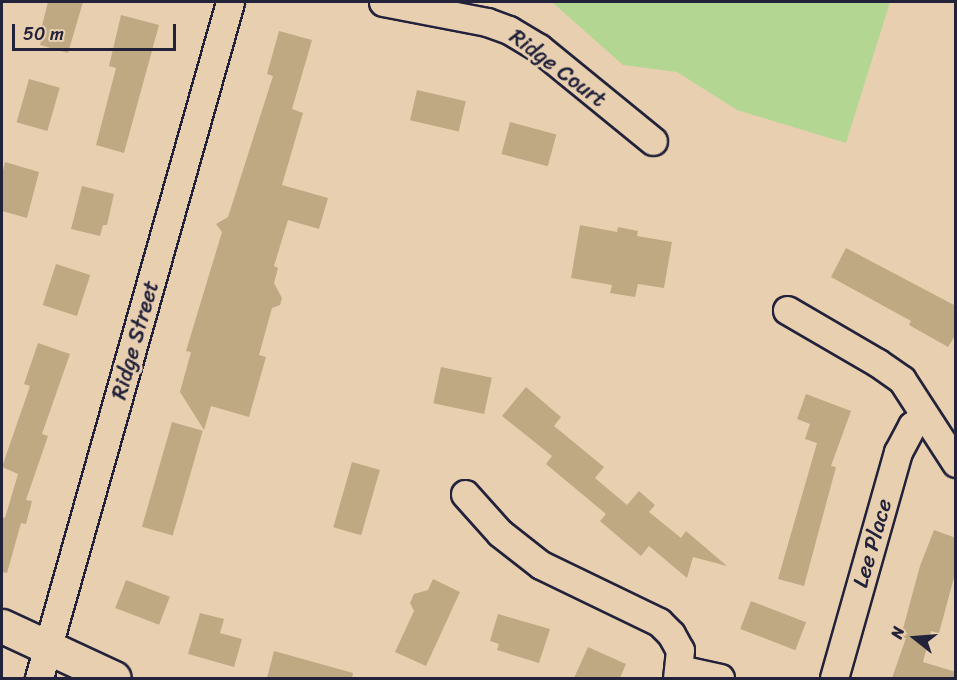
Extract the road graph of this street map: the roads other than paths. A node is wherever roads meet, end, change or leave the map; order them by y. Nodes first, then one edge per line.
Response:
1 (230, 2) edge
2 (383, 2) edge
3 (652, 141) dead end
4 (787, 310) dead end
5 (925, 416) junction
6 (956, 463) edge
7 (465, 494) dead end
8 (2, 626) edge
9 (48, 647) junction
10 (678, 674) edge
11 (39, 678) edge
12 (114, 678) edge
13 (720, 678) edge
14 (834, 678) edge

1 - 9 street, Ridge Street
2 - 3 street, Ridge Court
4 - 5 street
5 - 6 street
5 - 14 street, Lee Place
7 - 10 street
8 - 9 street
9 - 11 street, Ridge Street
9 - 12 street
10 - 13 street

